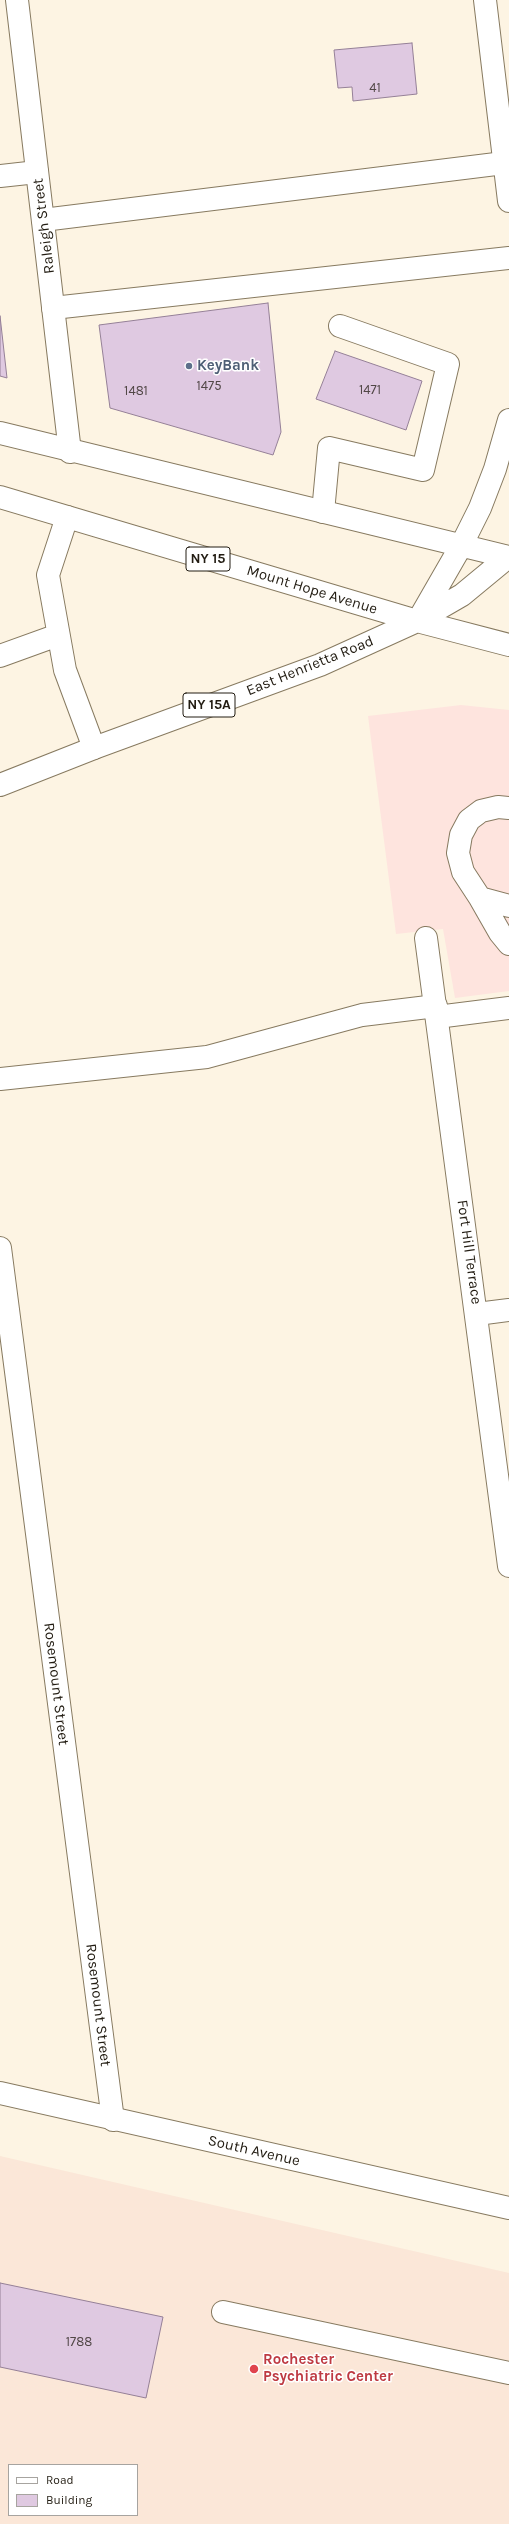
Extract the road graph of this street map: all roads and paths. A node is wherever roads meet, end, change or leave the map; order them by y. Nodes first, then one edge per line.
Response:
1 (16, 0) edge
2 (485, 0) edge
3 (504, 163) junction
4 (37, 172) junction
5 (0, 176) edge
6 (509, 201) edge
7 (43, 220) junction
8 (509, 258) edge
9 (54, 308) junction
10 (340, 326) dead end
11 (509, 420) edge
12 (0, 433) edge
13 (70, 452) junction
14 (0, 497) edge
15 (323, 512) junction
16 (67, 517) junction
17 (461, 546) junction
18 (509, 556) edge
19 (417, 621) junction
20 (58, 635) junction
21 (509, 645) edge
22 (0, 656) edge
23 (94, 748) junction
24 (0, 785) edge
25 (509, 808) edge
26 (480, 898) junction
27 (509, 906) edge
28 (426, 938) dead end
29 (509, 944) edge
30 (509, 1008) edge
31 (436, 1012) junction
32 (0, 1079) edge
33 (0, 1248) edge
34 (509, 1310) edge
35 (477, 1314) junction
36 (509, 1566) edge
37 (0, 2093) edge
38 (113, 2120) junction
39 (509, 2208) edge
40 (223, 2312) dead end
41 (509, 2373) edge

1 - 4 street, Raleigh Street
2 - 3 street
3 - 6 street
3 - 7 street
4 - 5 street
4 - 7 street, Raleigh Street
7 - 9 street, Raleigh Street
8 - 9 street
9 - 13 street, Raleigh Street
10 - 15 street
11 - 17 street
12 - 13 street
13 - 15 street
14 - 16 street, Mount Hope Avenue / NY 15
15 - 17 street
16 - 19 street, Mount Hope Avenue / NY 15
16 - 20 street
17 - 18 street
17 - 19 street
18 - 19 street, East Henrietta Road / NY 15A
19 - 21 street, Mount Hope Avenue / NY 15
19 - 23 street, East Henrietta Road / NY 15A
20 - 22 street
20 - 23 street
23 - 24 street, East Henrietta Road / NY 15A
25 - 26 street
26 - 27 street
26 - 29 street
28 - 31 street, Fort Hill Terrace
30 - 31 street
31 - 32 street
31 - 35 street, Fort Hill Terrace
33 - 38 street, Rosemount Street
34 - 35 street
35 - 36 street, Fort Hill Terrace
37 - 38 street, South Avenue
38 - 39 street, South Avenue
40 - 41 street

